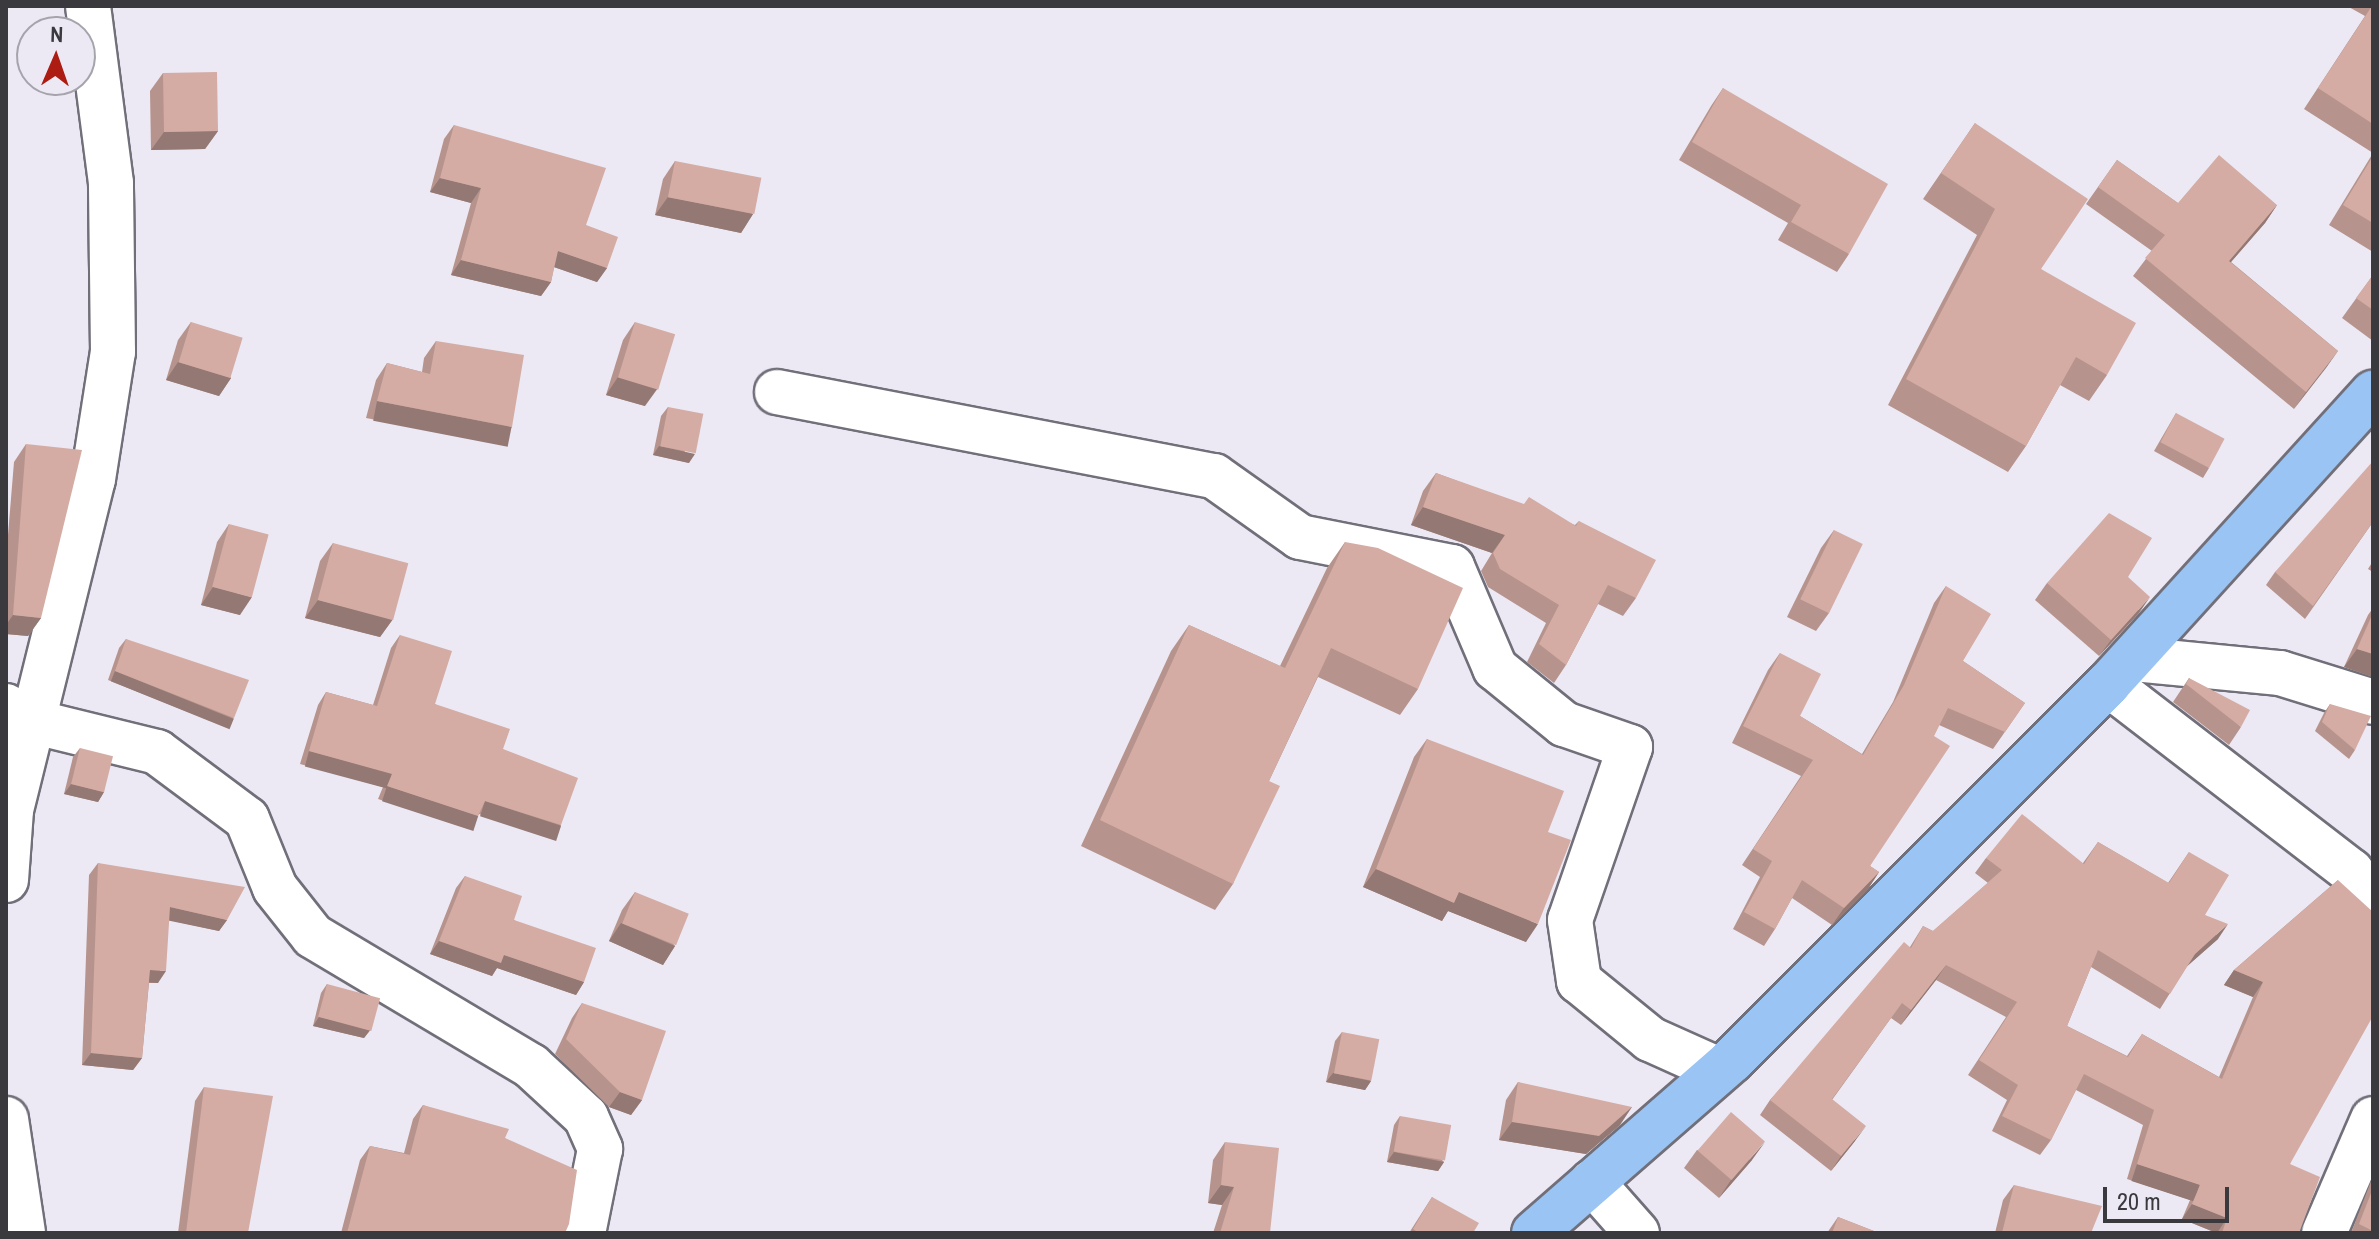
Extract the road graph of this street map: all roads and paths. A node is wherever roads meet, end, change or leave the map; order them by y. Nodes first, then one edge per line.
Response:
1 (88, 6) edge
2 (777, 392) dead end
3 (2373, 393) edge
4 (2121, 671) junction
5 (2373, 702) edge
6 (19, 714) edge
7 (6, 880) edge
8 (2373, 905) edge
9 (1719, 1070) junction
10 (6, 1119) edge
11 (2373, 1119) edge
12 (1592, 1182) junction
13 (23, 1233) edge
14 (583, 1233) edge
15 (1534, 1233) edge
16 (1637, 1233) edge
17 (2324, 1233) edge

1 - 6 street
2 - 9 street
3 - 4 main road
4 - 5 street
4 - 8 street
4 - 9 main road
6 - 7 street
6 - 14 street
9 - 12 main road
10 - 13 street
11 - 17 street
12 - 15 main road
12 - 16 street

